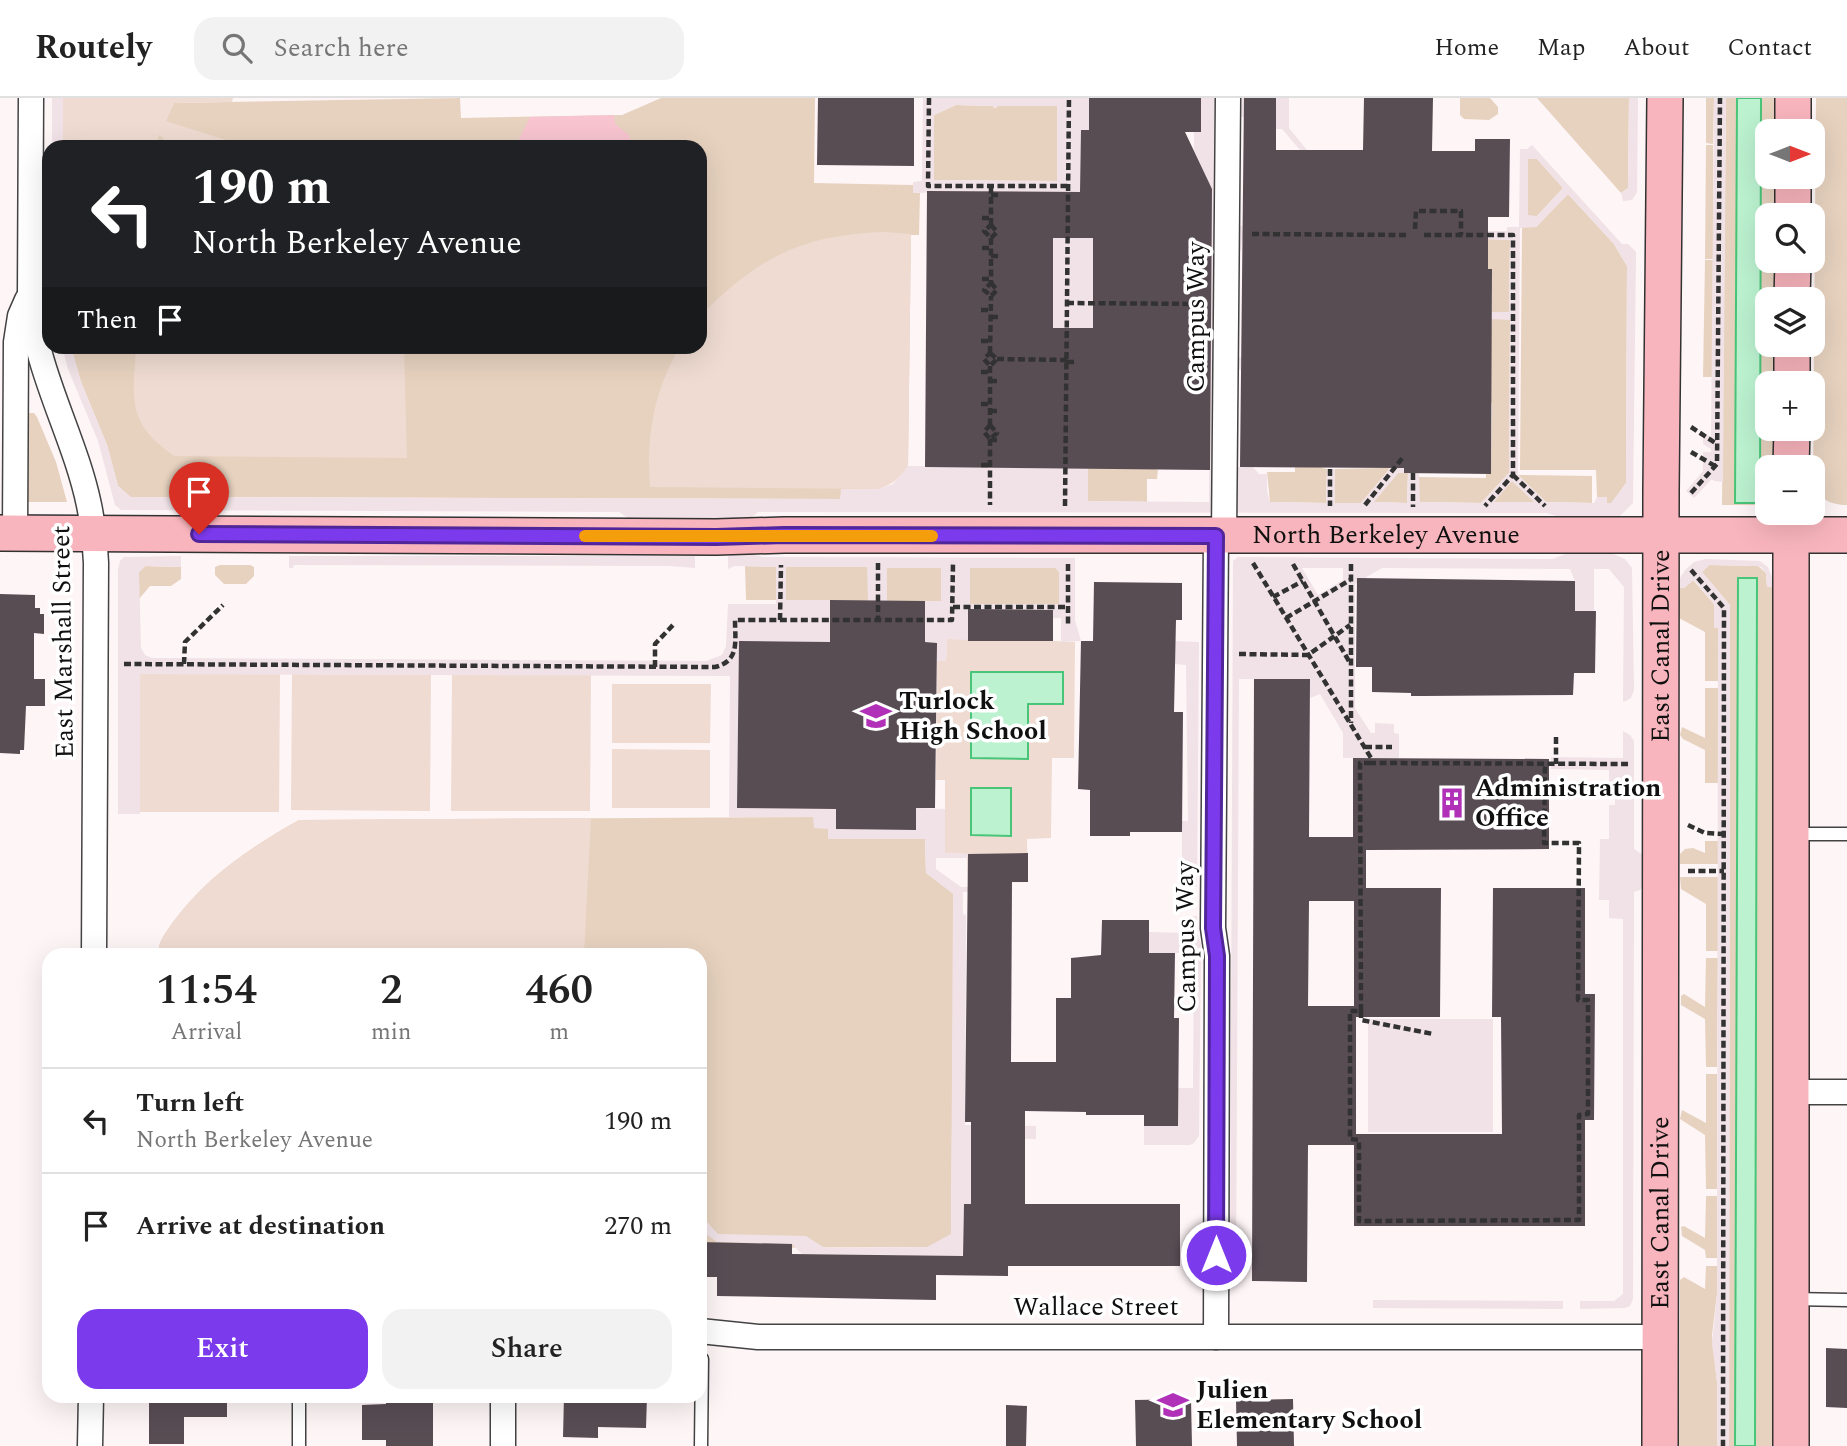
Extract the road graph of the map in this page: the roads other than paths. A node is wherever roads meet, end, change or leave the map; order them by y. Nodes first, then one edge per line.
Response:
1 (31, 98) edge
2 (1227, 98) edge
3 (1665, 98) edge
4 (1793, 98) edge
5 (1793, 119) edge
6 (30, 294) junction
7 (1780, 525) edge
8 (1791, 525) edge
9 (1796, 525) edge
10 (8, 533) edge
11 (94, 534) junction
12 (1847, 535) edge
13 (1220, 536) junction
14 (1661, 536) junction
15 (1791, 834) junction
16 (1847, 834) edge
17 (94, 948) edge
18 (1791, 1092) junction
19 (1847, 1092) edge
20 (1791, 1299) junction
21 (1847, 1300) edge
22 (707, 1332) edge
23 (1216, 1337) junction
24 (1660, 1337) junction
25 (91, 1403) edge
26 (299, 1403) edge
27 (503, 1403) edge
28 (702, 1403) edge
29 (90, 1446) edge
30 (299, 1446) edge
31 (503, 1446) edge
32 (702, 1446) edge
33 (1660, 1446) edge
34 (1791, 1446) edge

1 - 6 street, East Marshall Street
2 - 13 street, Campus Way
3 - 14 main road, East Canal Drive
4 - 5 main road
6 - 10 street, East Marshall Street
6 - 11 street, East Marshall Street
7 - 14 main road, North Berkeley Avenue
8 - 15 main road
9 - 12 main road, North Berkeley Avenue
10 - 11 main road, North Berkeley Avenue
11 - 13 main road, North Berkeley Avenue
11 - 17 street, East Marshall Street
13 - 14 main road, North Berkeley Avenue
13 - 23 street, Campus Way
14 - 24 main road, East Canal Drive
15 - 16 lane
15 - 18 main road
18 - 19 street
18 - 20 main road
20 - 21 lane
20 - 34 main road
22 - 23 street, Wallace Street
23 - 24 street, Wallace Street
24 - 33 main road, East Canal Drive
25 - 29 street
26 - 30 lane
27 - 31 street
28 - 32 lane

